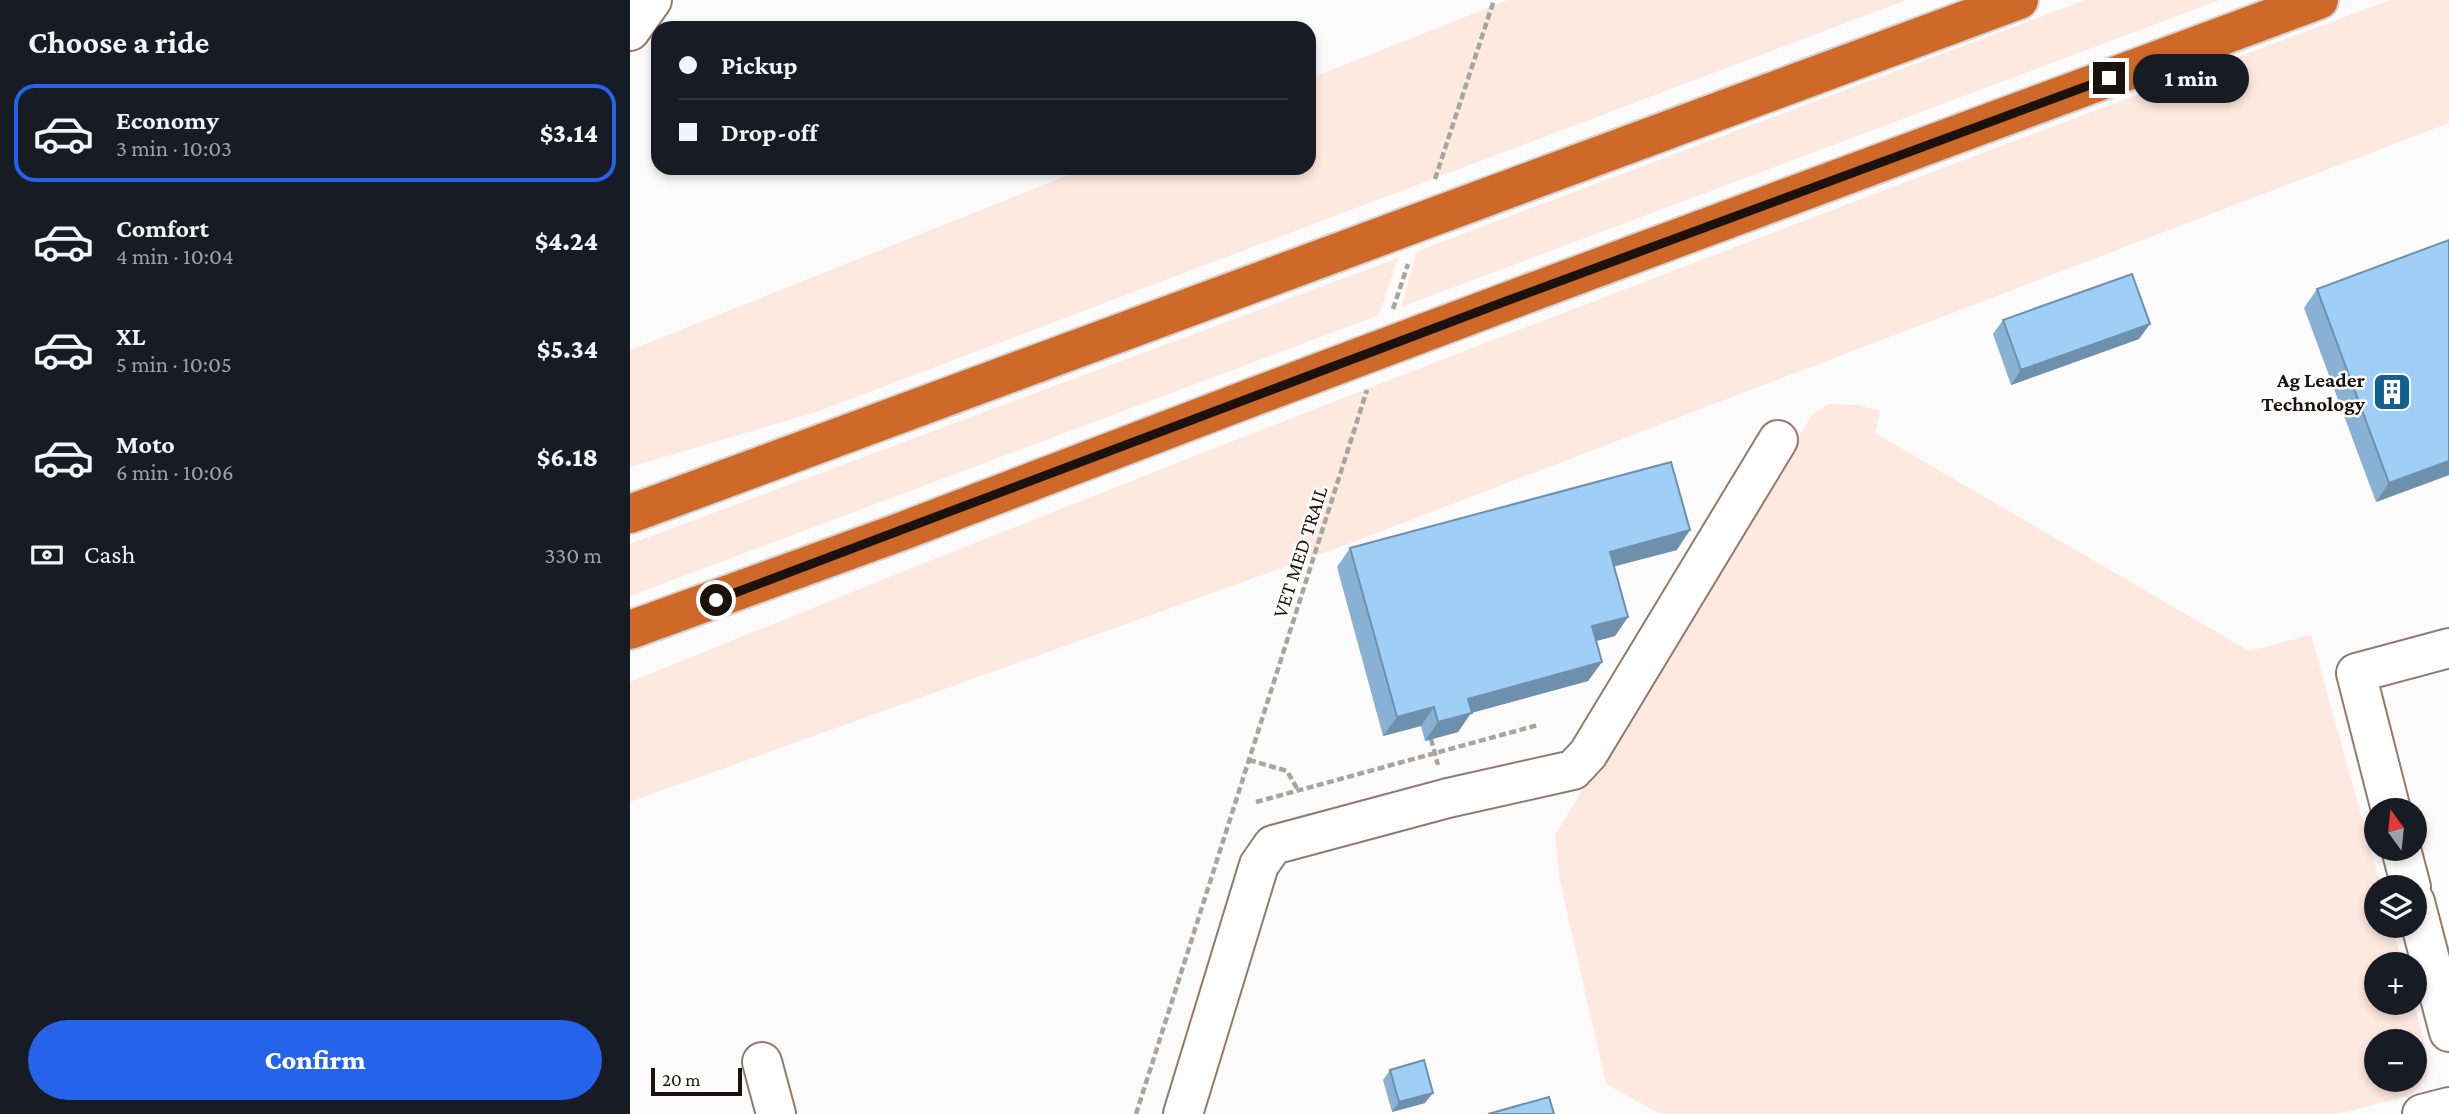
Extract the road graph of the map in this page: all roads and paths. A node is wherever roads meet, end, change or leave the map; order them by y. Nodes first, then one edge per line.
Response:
1 (652, 0) edge
2 (1494, 0) edge
3 (2019, 0) edge
4 (2319, 0) edge
5 (630, 31) edge
6 (1433, 185) dead end
7 (1412, 251) dead end
8 (1390, 317) dead end
9 (1370, 380) dead end
10 (1778, 440) dead end
11 (711, 484) junction
12 (630, 494) edge
13 (630, 514) edge
14 (900, 532) junction
15 (630, 630) edge
16 (2449, 648) edge
17 (630, 650) edge
18 (1538, 725) dead end
19 (1249, 760) junction
20 (1298, 790) junction
21 (2388, 798) edge
22 (1256, 802) dead end
23 (2424, 938) edge
24 (2449, 1032) edge
25 (762, 1062) dead end
26 (2449, 1107) edge
27 (776, 1114) edge
28 (1136, 1114) edge
29 (1183, 1114) edge
30 (2422, 1114) edge

1 - 5 street
2 - 6 path
3 - 11 highway, bridge
4 - 14 highway, bridge
7 - 8 path
9 - 19 path, VET MED TRAIL
10 - 29 street
11 - 12 highway
11 - 13 highway
14 - 15 highway
14 - 17 highway
16 - 21 street
18 - 20 path
19 - 20 path
19 - 28 path, VET MED TRAIL
20 - 22 path
23 - 24 street
25 - 27 street
26 - 30 street

